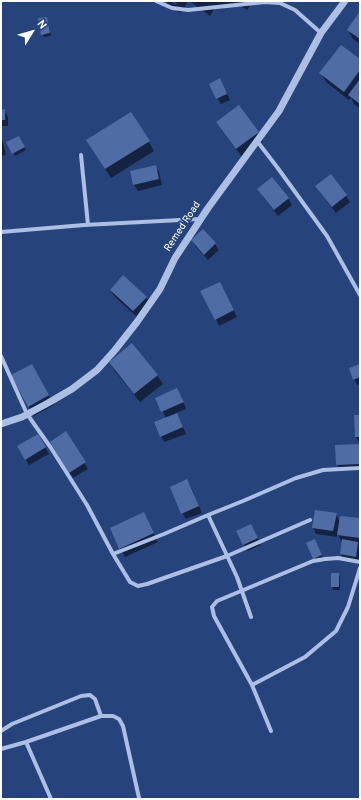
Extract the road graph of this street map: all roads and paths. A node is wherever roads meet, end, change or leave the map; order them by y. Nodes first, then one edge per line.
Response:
1 (156, 1) edge
2 (344, 1) edge
3 (321, 33) junction
4 (257, 141) junction
5 (81, 155) dead end
6 (200, 219) junction
7 (88, 225) junction
8 (1, 232) edge
9 (360, 295) edge
10 (1, 356) edge
11 (27, 414) junction
12 (1, 424) edge
13 (360, 468) edge
14 (208, 515) junction
15 (310, 520) dead end
16 (113, 554) junction
17 (227, 556) junction
18 (360, 562) edge
19 (360, 568) edge
20 (242, 590) junction
21 (251, 617) dead end
22 (252, 685) junction
23 (101, 716) junction
24 (1, 731) edge
25 (271, 731) dead end
26 (26, 742) junction
27 (1, 749) edge
28 (139, 798) dead end
29 (51, 799) edge

1 - 3 street
2 - 3 street, Remed Road
3 - 4 street, Remed Road
4 - 6 street, Remed Road
4 - 9 street
5 - 7 street
6 - 7 street
6 - 11 street, Remed Road
7 - 8 street
10 - 11 street
11 - 12 street, Remed Road
11 - 16 street
13 - 14 street
14 - 16 street
14 - 17 street
15 - 17 street
16 - 17 street
17 - 20 street
18 - 20 street
19 - 22 street
20 - 21 street
20 - 22 street
22 - 25 street
23 - 24 street
23 - 26 street
23 - 28 street
26 - 27 street
26 - 29 street

